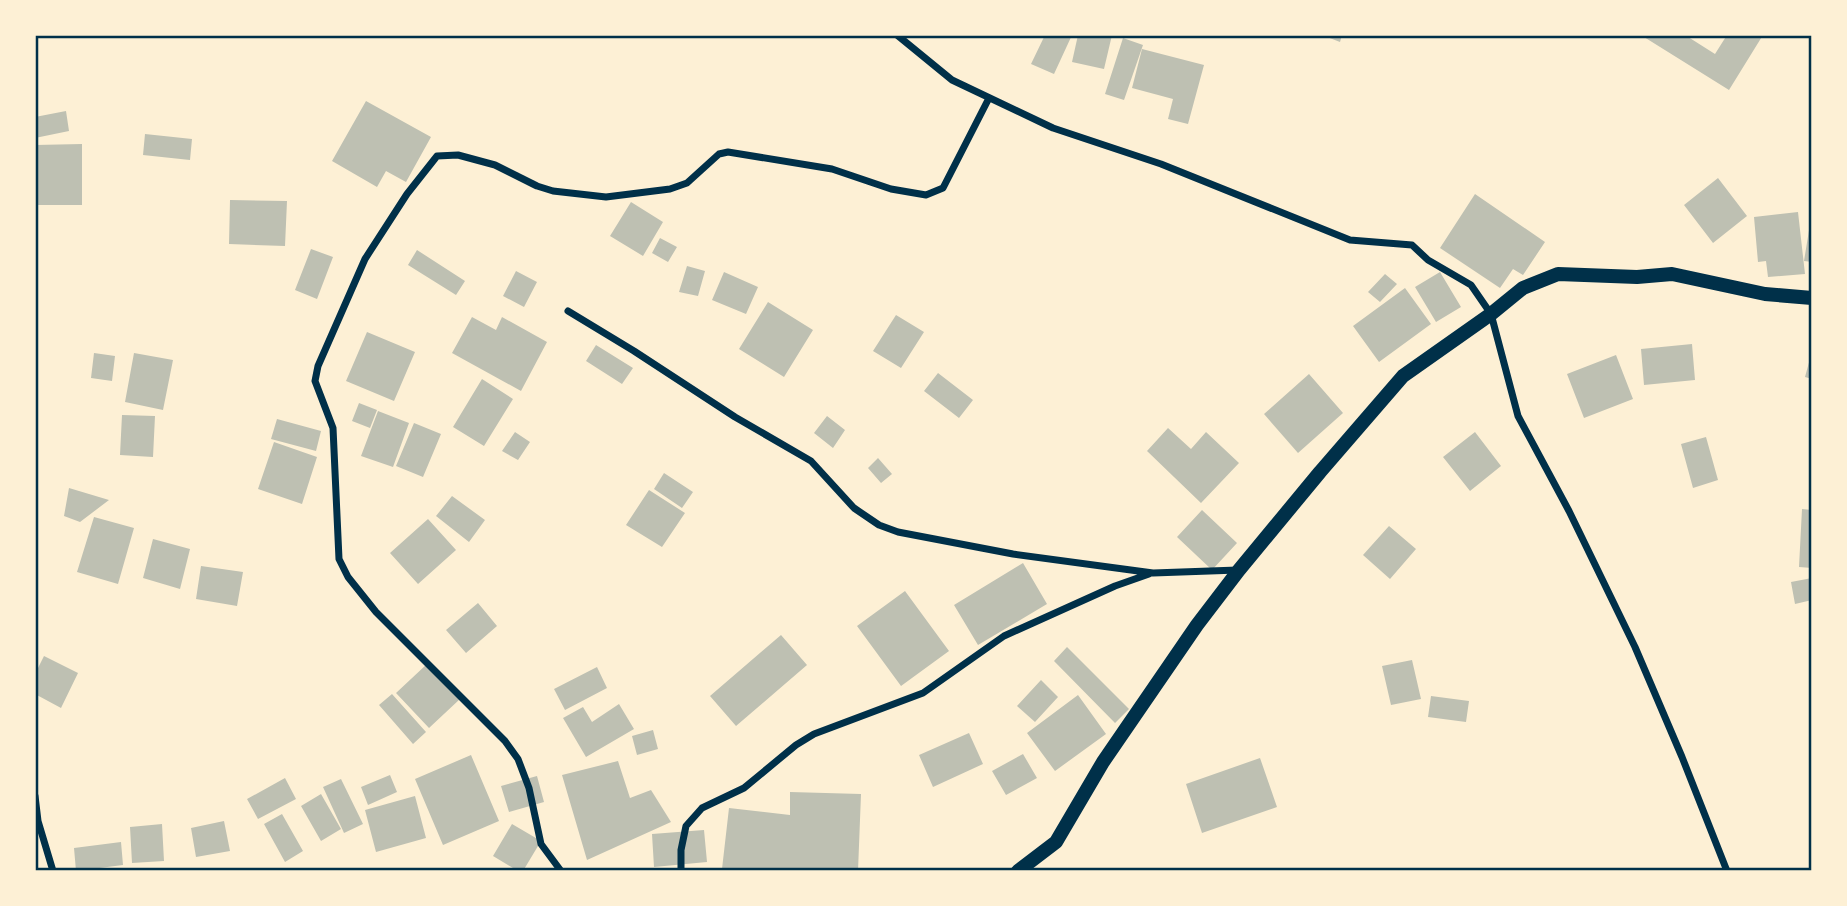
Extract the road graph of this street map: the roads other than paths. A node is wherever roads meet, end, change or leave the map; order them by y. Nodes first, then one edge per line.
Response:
1 (897, 35) edge
2 (989, 98) junction
3 (1812, 298) edge
4 (568, 311) dead end
5 (1491, 314) junction
6 (1239, 570) junction
7 (1153, 573) junction
8 (35, 796) edge
9 (53, 871) edge
10 (561, 871) edge
11 (681, 871) edge
12 (1018, 871) edge
13 (1727, 871) edge

1 - 2 street
2 - 5 street
2 - 10 street
3 - 5 main road
4 - 7 street
5 - 6 main road
5 - 13 street
6 - 7 street
6 - 12 main road
7 - 11 street
8 - 9 street

